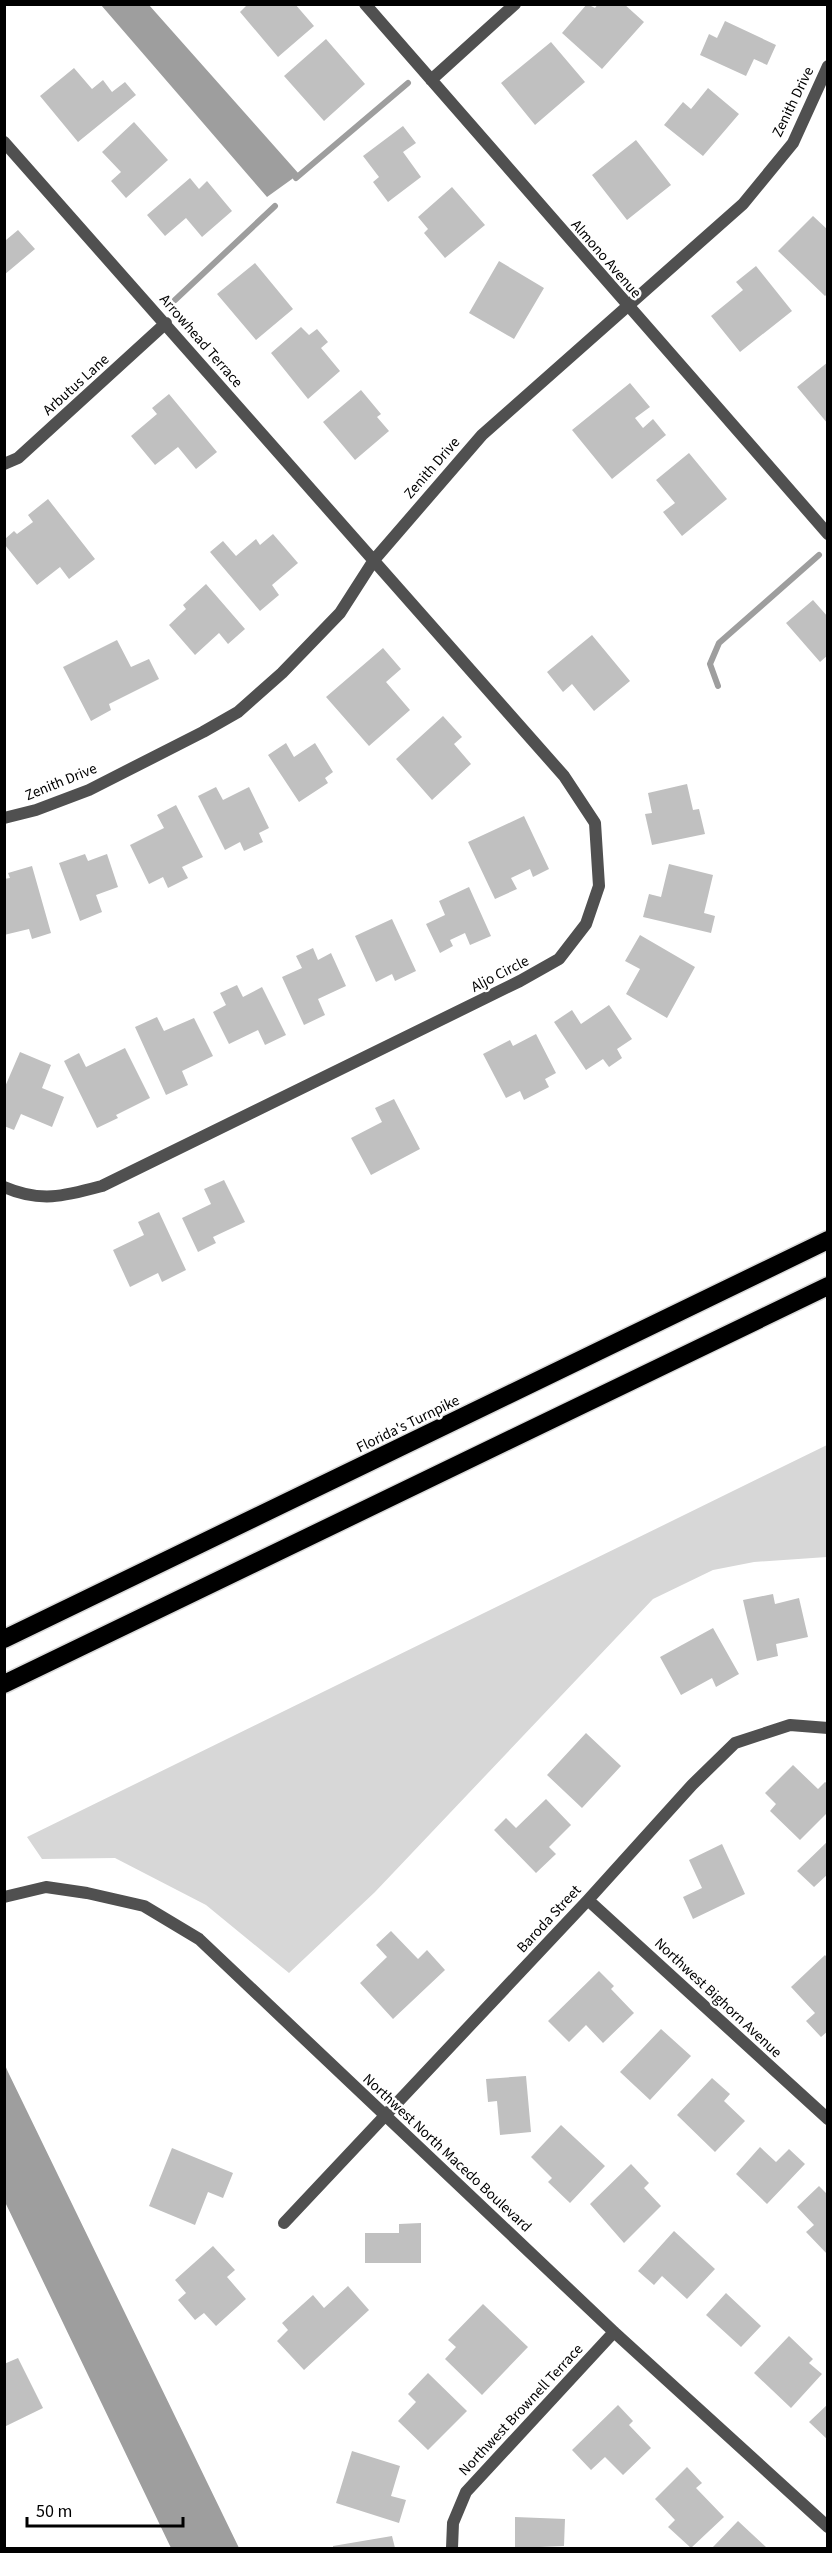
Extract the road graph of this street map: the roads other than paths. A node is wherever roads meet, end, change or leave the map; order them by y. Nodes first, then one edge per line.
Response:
1 (364, 4) edge
2 (515, 4) edge
3 (828, 66) edge
4 (431, 80) junction
5 (4, 142) edge
6 (626, 306) junction
7 (166, 323) junction
8 (4, 464) edge
9 (827, 533) edge
10 (374, 560) junction
11 (4, 818) edge
12 (4, 1187) edge
13 (828, 1240) edge
14 (828, 1286) edge
15 (4, 1639) edge
16 (4, 1684) edge
17 (828, 1728) edge
18 (4, 1897) edge
19 (588, 1900) junction
20 (385, 2114) junction
21 (828, 2119) edge
22 (284, 2223) dead end
23 (614, 2332) junction
24 (828, 2528) edge
25 (452, 2548) edge

1 - 4 street, Almono Avenue
2 - 4 street
3 - 6 street, Zenith Drive
4 - 6 street, Almono Avenue
5 - 7 street, Arrowhead Terrace
6 - 9 street, Almono Avenue
6 - 10 street, Zenith Drive
7 - 8 street, Arbutus Lane
7 - 10 street, Arrowhead Terrace
10 - 11 street, Zenith Drive
10 - 12 street, Aljo Circle
13 - 15 highway, Florida's Turnpike
14 - 16 highway
17 - 19 street, Baroda Street
18 - 20 street, Northwest North Macedo Boulevard
19 - 20 street, Baroda Street
19 - 21 street, Northwest Bighorn Avenue
20 - 22 street, Baroda Street
20 - 23 street, Northwest North Macedo Boulevard
23 - 24 street, Northwest North Macedo Boulevard
23 - 25 street, Northwest Brownell Terrace

